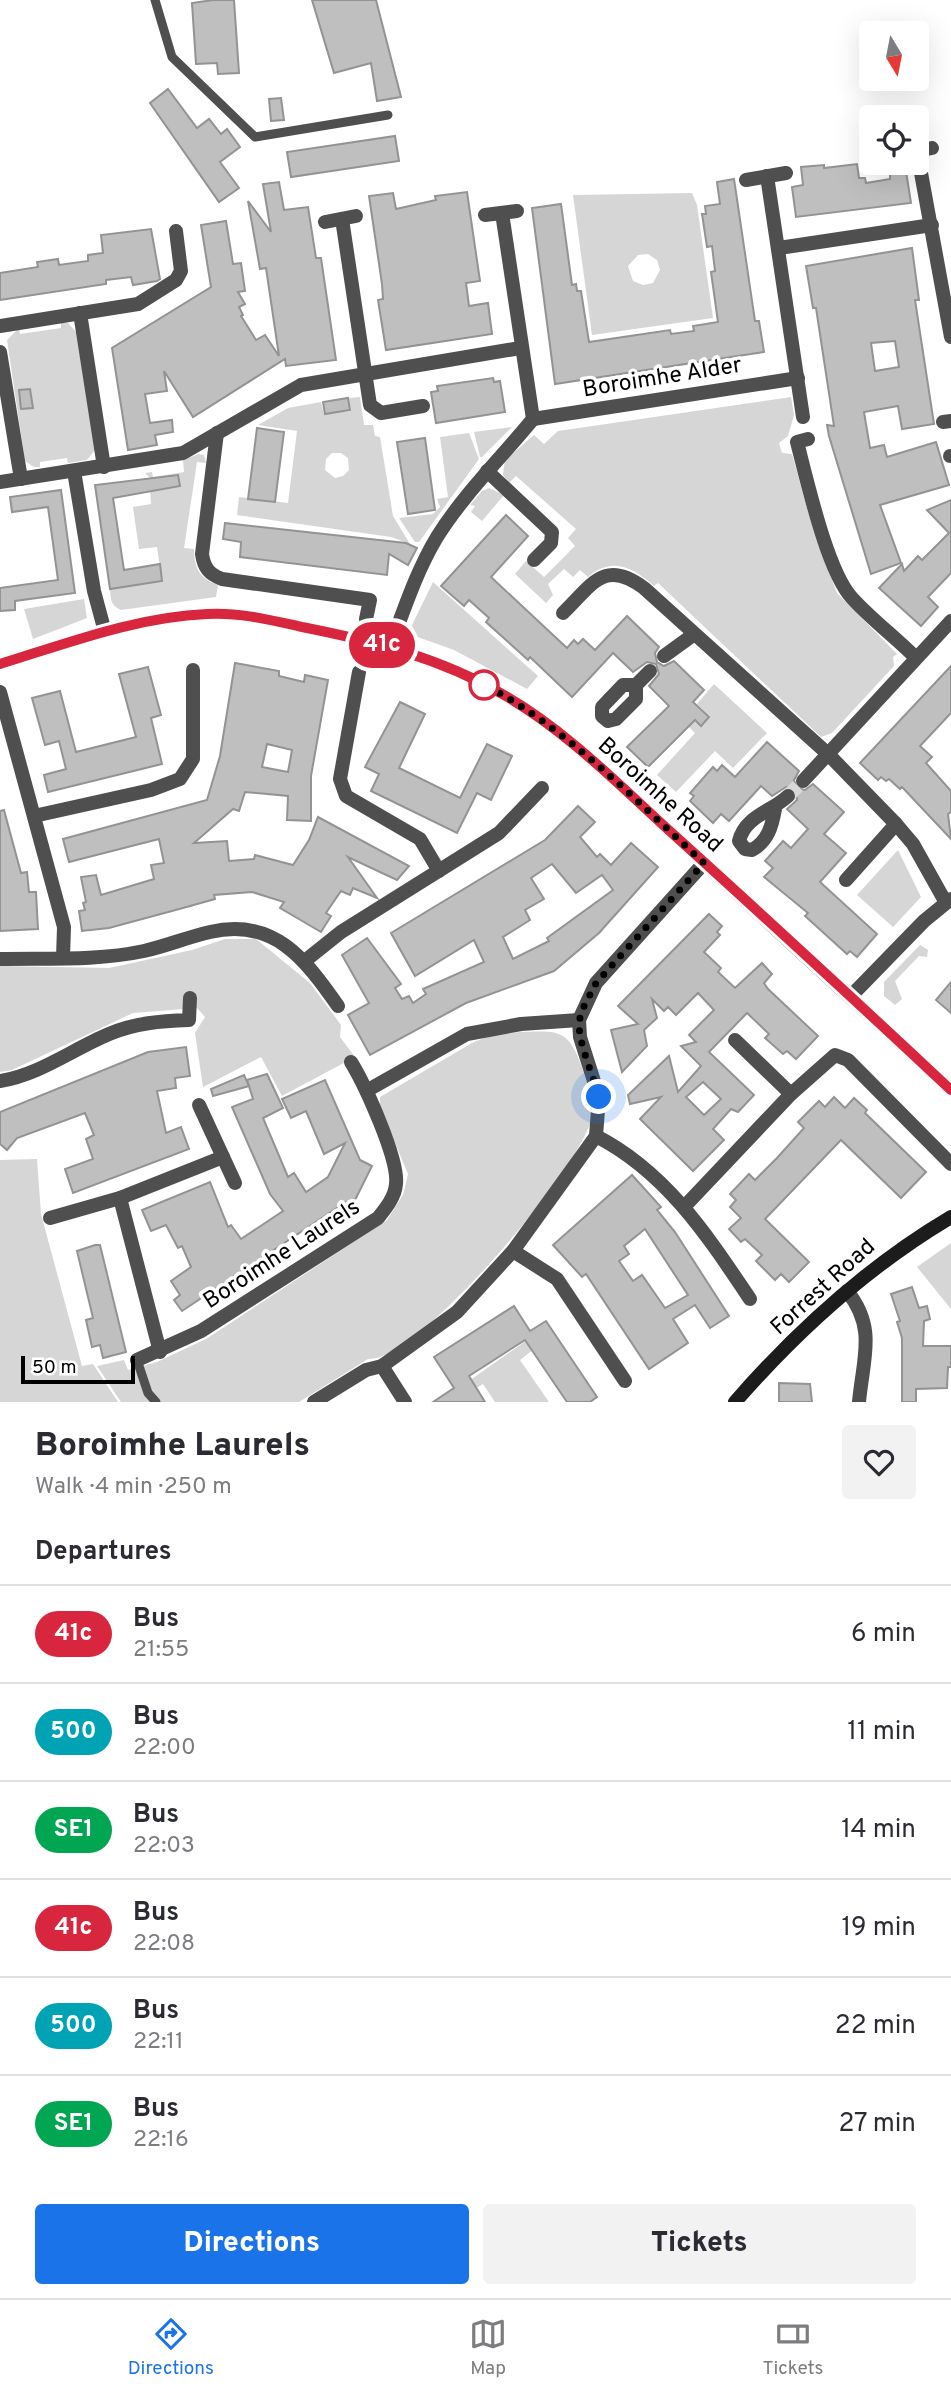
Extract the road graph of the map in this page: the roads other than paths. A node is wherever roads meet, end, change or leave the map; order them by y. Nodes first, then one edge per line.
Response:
1 (155, 0) edge
2 (388, 115) dead end
3 (932, 148) dead end
4 (786, 173) dead end
5 (767, 176) junction
6 (746, 180) dead end
7 (517, 211) dead end
8 (502, 213) junction
9 (485, 215) dead end
10 (326, 222) dead end
11 (932, 225) junction
12 (176, 232) dead end
13 (779, 248) junction
14 (80, 313) junction
15 (0, 326) edge
16 (951, 337) edge
17 (520, 348) junction
18 (0, 352) edge
19 (366, 373) junction
20 (797, 378) junction
21 (423, 406) dead end
22 (803, 416) dead end
23 (533, 419) junction
24 (217, 433) junction
25 (796, 442) dead end
26 (104, 467) junction
27 (74, 471) junction
28 (487, 471) junction
29 (20, 479) junction
30 (0, 482) edge
31 (534, 560) dead end
32 (563, 613) dead end
33 (366, 619) dead end
34 (951, 621) edge
35 (105, 632) junction
36 (693, 635) junction
37 (390, 647) junction
38 (664, 656) dead end
39 (915, 657) junction
40 (0, 664) edge
41 (193, 670) dead end
42 (650, 671) dead end
43 (359, 672) dead end
44 (636, 685) dead end
45 (0, 692) edge
46 (828, 754) junction
47 (803, 781) tunnel mouth
48 (542, 788) dead end
49 (788, 796) tunnel mouth
50 (775, 809) dead end
51 (34, 816) junction
52 (896, 824) junction
53 (704, 863) junction
54 (439, 872) junction
55 (846, 880) dead end
56 (948, 900) edge
57 (63, 958) junction
58 (0, 959) edge
59 (306, 960) junction
60 (852, 995) junction
61 (190, 998) dead end
62 (338, 1006) dead end
63 (579, 1020) junction
64 (735, 1040) dead end
65 (351, 1062) dead end
66 (0, 1081) edge
67 (368, 1090) junction
68 (951, 1090) edge
69 (791, 1094) junction
70 (199, 1105) dead end
71 (596, 1136) junction
72 (223, 1157) junction
73 (948, 1169) edge
74 (235, 1183) dead end
75 (120, 1198) junction
76 (685, 1206) junction
77 (951, 1217) edge
78 (50, 1218) dead end
79 (513, 1251) junction
80 (847, 1291) junction
81 (750, 1299) dead end
82 (160, 1352) junction
83 (137, 1360) joint
84 (382, 1366) junction
85 (625, 1381) dead end
86 (156, 1402) edge
87 (314, 1402) edge
88 (405, 1402) edge
89 (735, 1402) edge
90 (859, 1402) edge

1 - 2 lane
3 - 11 street
4 - 5 street
5 - 6 street
5 - 13 street
7 - 8 street
8 - 9 street
8 - 17 street
10 - 19 street
11 - 13 street
11 - 16 street
12 - 14 street
13 - 20 street
14 - 15 street
14 - 26 street
17 - 19 street
17 - 23 street
18 - 29 street
19 - 21 street
19 - 24 street
20 - 22 street
20 - 23 street, Boroimhe Alder
23 - 28 street
24 - 26 street
24 - 33 street
25 - 39 street
26 - 27 street
27 - 29 street
27 - 35 street
28 - 31 street
28 - 37 street
29 - 30 street
32 - 36 street
34 - 39 street
35 - 37 street, Boroimhe Road
35 - 40 street, Boroimhe Road
36 - 38 street
36 - 46 street
37 - 53 street, Boroimhe Road
39 - 46 street
41 - 51 street
42 - 44 street
43 - 54 street
45 - 51 street
46 - 47 street
46 - 52 street
48 - 54 street
49 - 50 street
51 - 57 street
52 - 55 street
52 - 56 street
53 - 60 street, Boroimhe Road
53 - 63 street
54 - 59 street
56 - 60 street
57 - 58 street
57 - 59 street
59 - 62 street
60 - 68 street, Boroimhe Road
61 - 66 street
63 - 67 street
63 - 71 street
64 - 69 street
65 - 67 street, Boroimhe Laurels
67 - 82 street, Boroimhe Laurels
69 - 73 street
69 - 76 street
70 - 72 street
71 - 76 street
71 - 79 street
72 - 74 street
72 - 75 street
75 - 78 street
75 - 82 street
76 - 81 street
77 - 80 street, Forrest Road
79 - 84 street
79 - 85 street
80 - 89 street, Forrest Road
80 - 90 street
82 - 83 street, Boroimhe Laurels
83 - 86 lane
84 - 87 street
84 - 88 street

